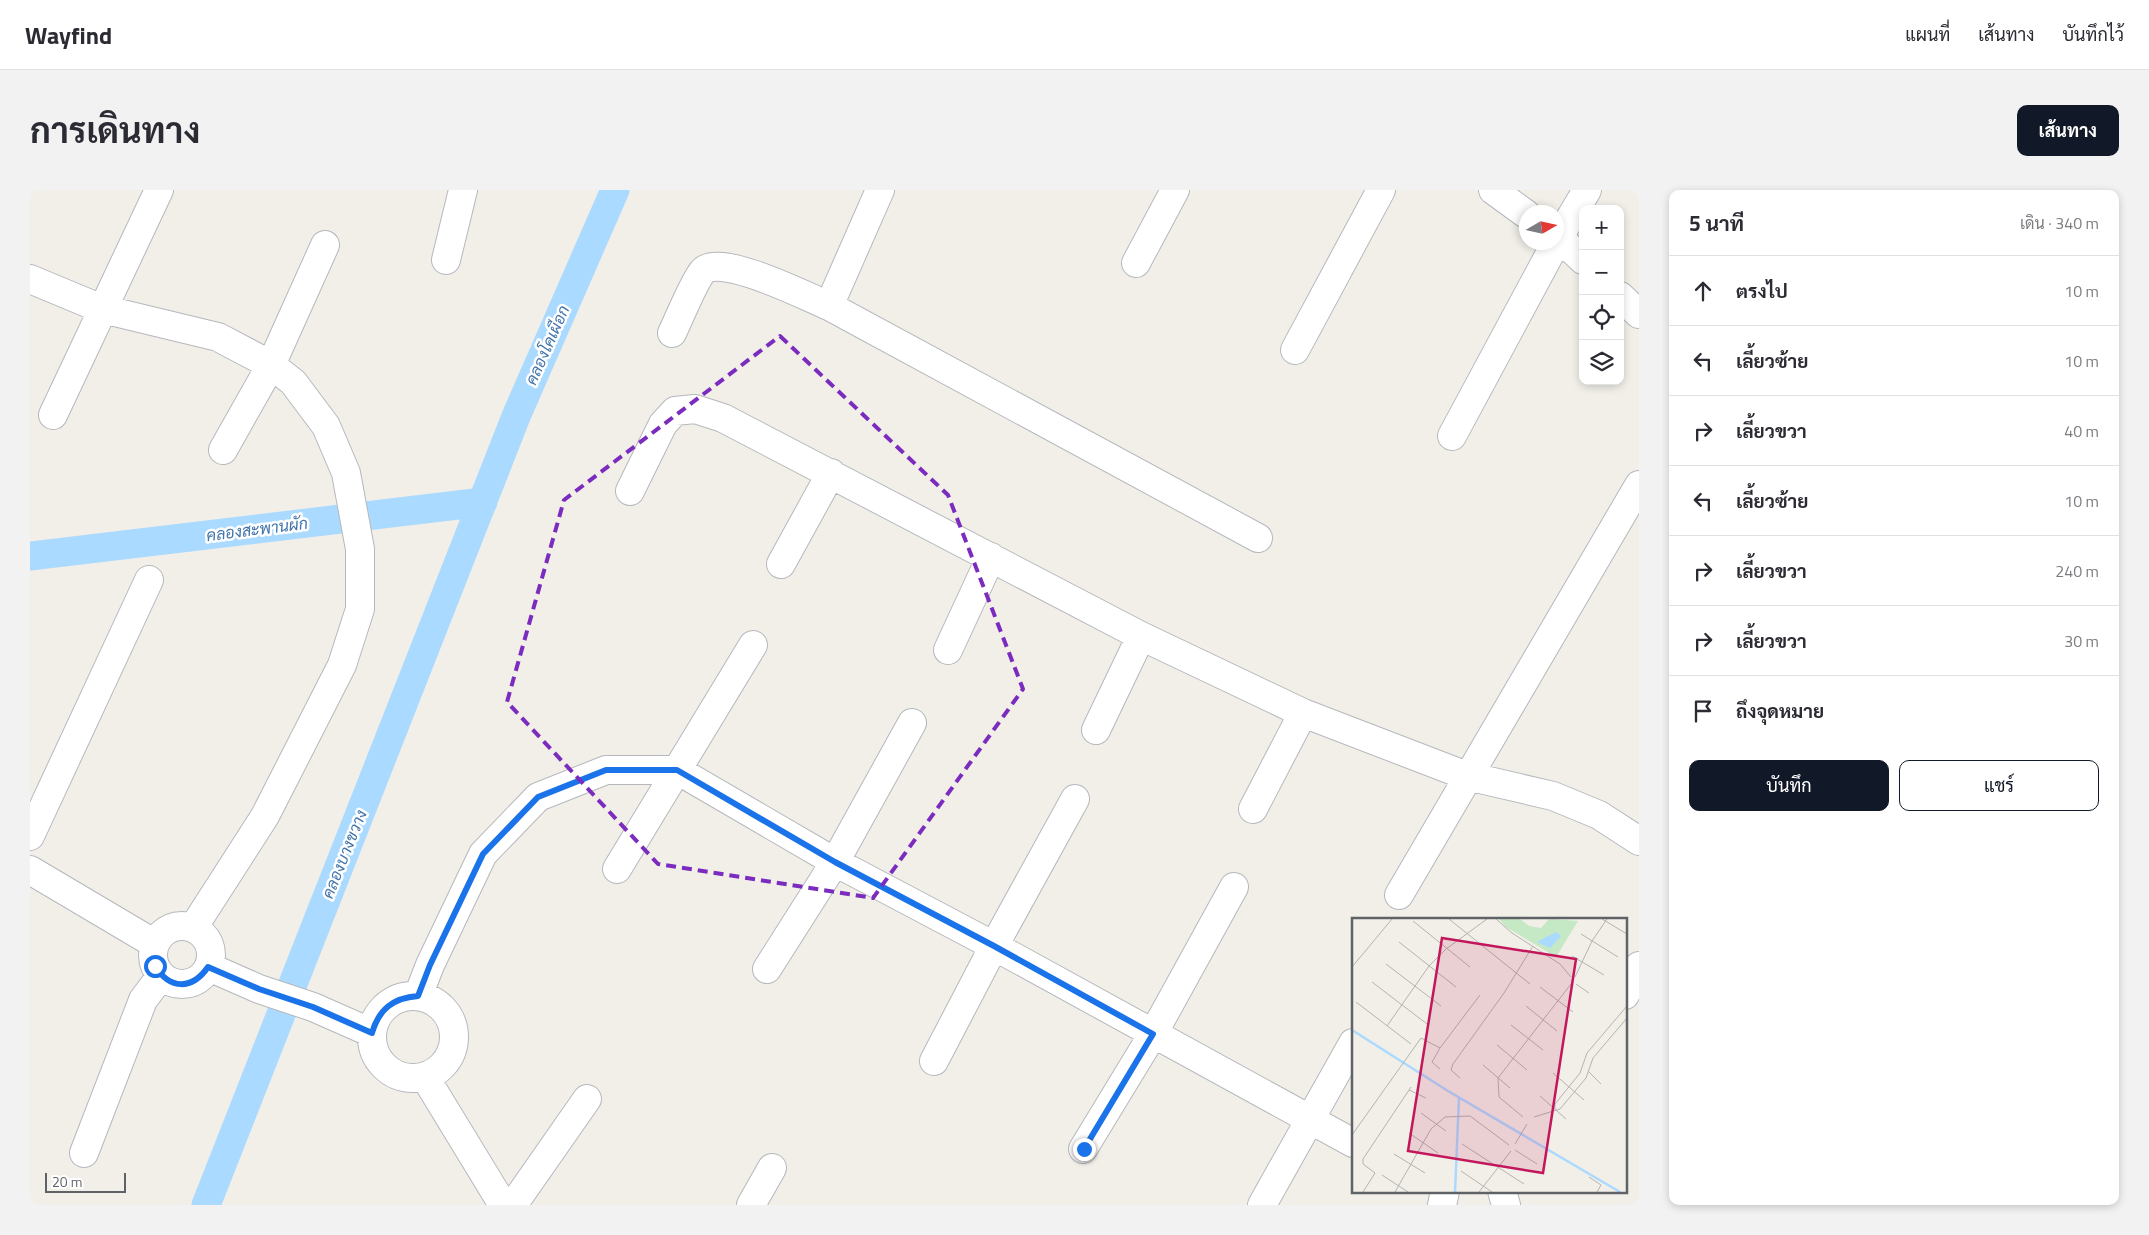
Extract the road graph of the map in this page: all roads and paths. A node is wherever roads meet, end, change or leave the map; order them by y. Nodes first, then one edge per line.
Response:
1 (158, 190) edge
2 (463, 190) edge
3 (880, 190) edge
4 (1176, 190) edge
5 (1381, 190) edge
6 (1493, 190) edge
7 (1587, 190) edge
8 (1519, 209) edge
9 (1564, 226) edge
10 (1564, 242) edge
11 (326, 244) dead end
12 (1551, 250) edge
13 (1579, 256) edge
14 (446, 260) dead end
15 (1136, 264) dead end
16 (30, 279) edge
17 (1624, 300) edge
18 (829, 306) junction
19 (102, 309) junction
20 (1639, 314) edge
21 (672, 333) dead end
22 (1295, 350) dead end
23 (271, 365) junction
24 (53, 415) dead end
25 (1452, 436) dead end
26 (223, 450) dead end
27 (831, 472) junction
28 (1639, 485) edge
29 (630, 491) dead end
30 (1258, 538) dead end
31 (991, 557) junction
32 (782, 564) dead end
33 (148, 580) dead end
34 (1141, 636) junction
35 (753, 645) dead end
36 (948, 650) dead end
37 (1303, 713) junction
38 (912, 722) dead end
39 (1096, 730) dead end
40 (677, 770) junction
41 (1467, 776) junction
42 (1075, 799) dead end
43 (1253, 809) dead end
44 (30, 836) edge
45 (1639, 841) edge
46 (835, 862) junction
47 (617, 869) dead end
48 (30, 870) edge
49 (1234, 887) dead end
50 (1399, 895) dead end
51 (193, 928) junction
52 (155, 944) junction
53 (994, 946) junction
54 (1639, 966) edge
55 (208, 967) junction
56 (767, 969) dead end
57 (161, 976) junction
58 (1626, 993) edge
59 (418, 996) junction
60 (372, 1033) junction
61 (1153, 1034) junction
62 (1352, 1045) edge
63 (934, 1062) dead end
64 (425, 1077) junction
65 (587, 1100) dead end
66 (1311, 1120) junction
67 (1352, 1141) edge
68 (1084, 1149) dead end
69 (84, 1153) dead end
70 (772, 1168) dead end
71 (1445, 1192) edge
72 (1502, 1192) edge
73 (503, 1205) edge
74 (513, 1205) edge
75 (751, 1205) edge
76 (1262, 1205) edge
77 (1442, 1205) edge
78 (1506, 1205) edge

1 - 19 street
2 - 14 street
3 - 18 street
4 - 15 street
5 - 22 street
6 - 8 street
7 - 9 street
10 - 13 street
11 - 23 street
12 - 25 street
16 - 19 street
17 - 20 street
18 - 21 street
18 - 30 street
19 - 23 street
19 - 24 street
23 - 26 street
23 - 51 street
27 - 29 street
27 - 31 street
27 - 32 street
28 - 41 street
31 - 34 street
31 - 36 street
33 - 44 street
34 - 37 street
34 - 39 street
35 - 40 street
37 - 41 street
37 - 43 street
38 - 46 street
40 - 46 street
40 - 47 street
40 - 59 street
41 - 45 street
41 - 50 street
42 - 53 street
46 - 53 street
46 - 56 street
48 - 52 street
49 - 61 street
51 - 52 street
51 - 55 street
52 - 57 street
53 - 61 street
53 - 63 street
54 - 58 street
55 - 57 street
55 - 60 street
57 - 69 street
59 - 60 street
59 - 64 street
60 - 64 street
61 - 66 street
61 - 68 street
62 - 66 street
64 - 73 street
65 - 74 street
66 - 67 street
66 - 76 street
70 - 75 street
71 - 77 street
72 - 78 street

